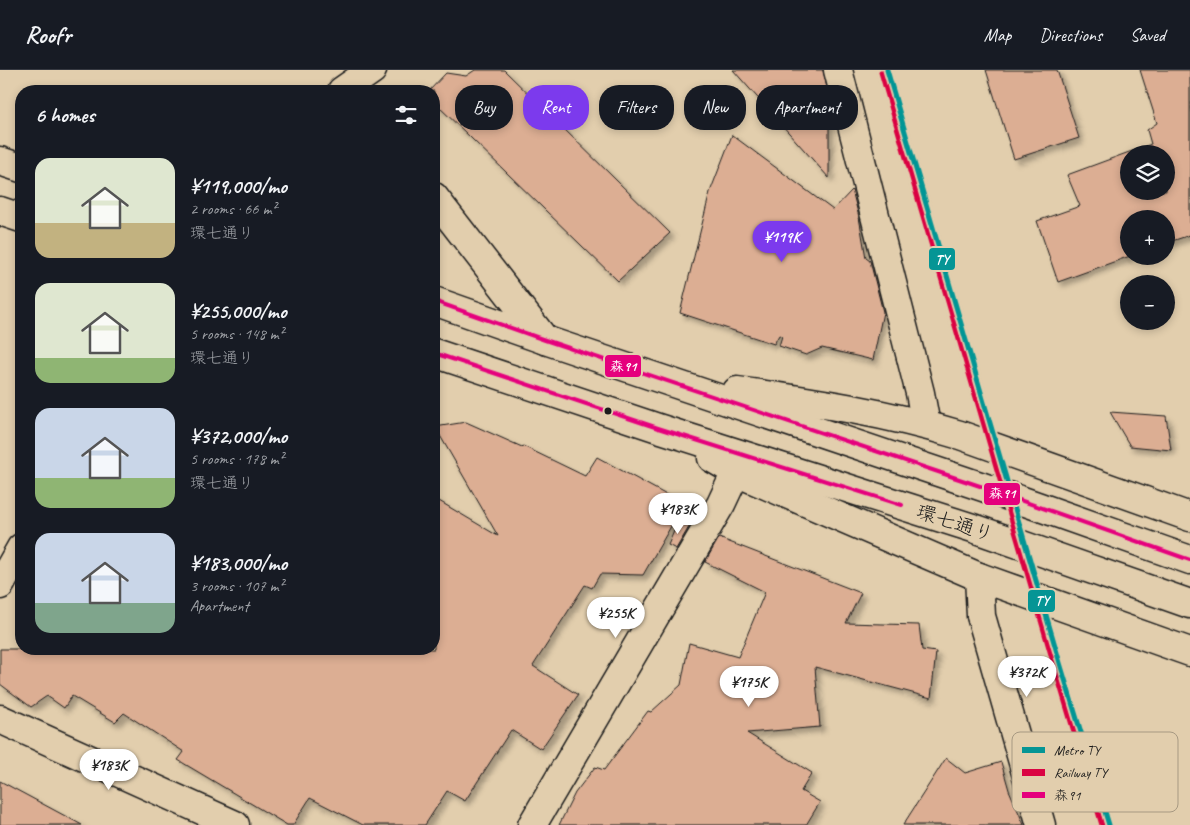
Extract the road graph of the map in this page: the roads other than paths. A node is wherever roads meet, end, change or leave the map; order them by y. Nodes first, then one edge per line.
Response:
1 (372, 70) edge
2 (838, 70) edge
3 (344, 85) edge
4 (0, 161) edge
5 (15, 166) edge
6 (440, 205) edge
7 (0, 211) edge
8 (15, 216) edge
9 (440, 303) edge
10 (545, 340) junction
11 (440, 355) edge
12 (674, 382) junction
13 (926, 425) junction
14 (658, 428) junction
15 (736, 472) junction
16 (1190, 517) edge
17 (13, 548) edge
18 (1190, 560) edge
19 (979, 577) junction
20 (0, 585) edge
21 (1190, 604) edge
22 (1190, 652) edge
23 (0, 719) edge
24 (1014, 732) edge
25 (1036, 812) edge
26 (236, 825) edge
27 (532, 825) edge
28 (1040, 825) edge

1 - 3 main road
2 - 13 main road
4 - 5 main road
6 - 10 main road
7 - 8 main road
9 - 10 main road
10 - 12 main road
11 - 14 main road, 環七通り
12 - 13 main road
12 - 18 main road
13 - 16 main road
14 - 15 main road
14 - 21 main road, 環七通り
15 - 19 main road
15 - 27 main road
17 - 20 main road
19 - 22 main road
19 - 24 main road
23 - 26 main road
25 - 28 main road

